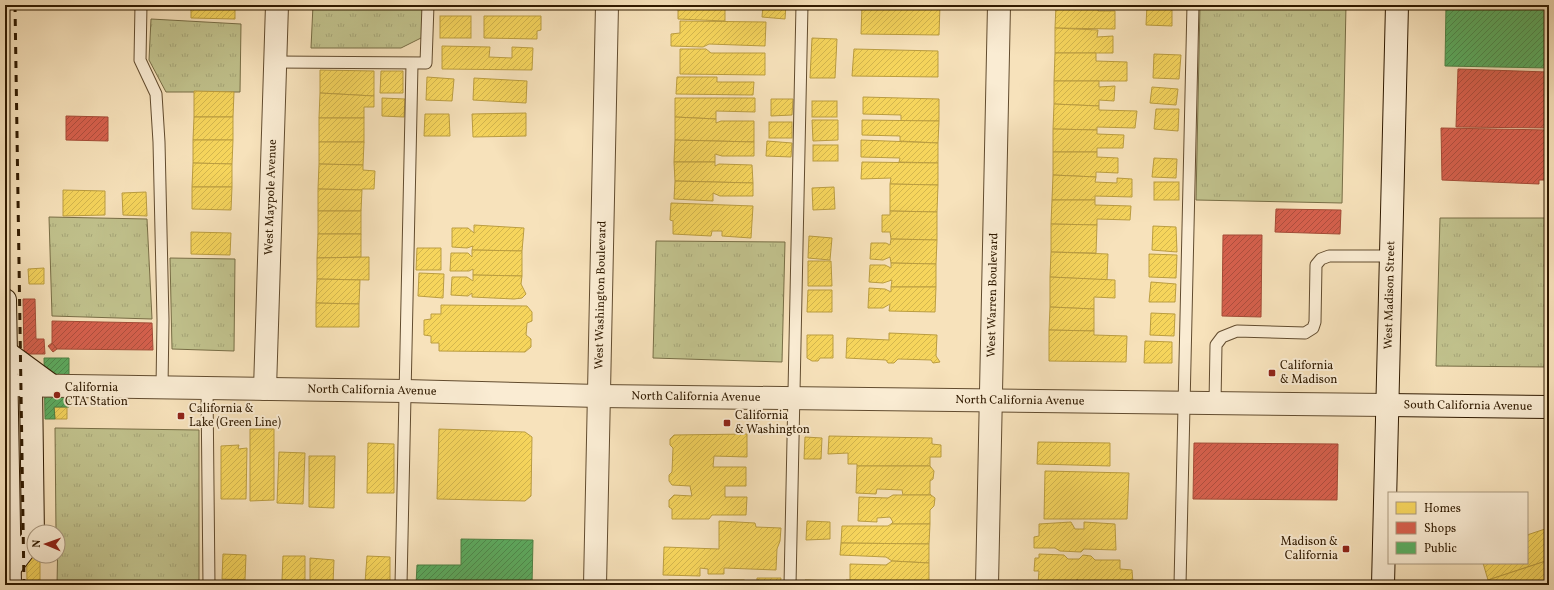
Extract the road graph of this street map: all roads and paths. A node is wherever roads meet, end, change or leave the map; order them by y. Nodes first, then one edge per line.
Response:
1 (141, 5) edge
2 (277, 5) edge
3 (428, 5) edge
4 (607, 5) edge
5 (802, 5) edge
6 (999, 5) edge
7 (1193, 5) edge
8 (1397, 5) edge
9 (275, 62) junction
10 (412, 64) junction
11 (1391, 256) junction
12 (5, 300) edge
13 (5, 305) edge
14 (6, 352) edge
15 (41, 384) junction
16 (6, 385) edge
17 (162, 387) junction
18 (207, 388) junction
19 (265, 389) junction
20 (405, 391) junction
21 (599, 396) junction
22 (794, 398) junction
23 (990, 400) junction
24 (1184, 403) junction
25 (1215, 403) junction
26 (1387, 405) junction
27 (1549, 407) edge
28 (9, 577) edge
29 (209, 585) edge
30 (401, 585) edge
31 (595, 585) edge
32 (790, 585) edge
33 (986, 585) edge
34 (1180, 585) edge
35 (1383, 585) edge

1 - 17 lane
2 - 9 street, West Maypole Avenue
3 - 10 lane
4 - 21 street, West Washington Boulevard
5 - 22 lane
6 - 23 street, West Warren Boulevard
7 - 24 lane
8 - 11 street, West Madison Street
9 - 10 lane
9 - 19 street, West Maypole Avenue
10 - 20 lane
11 - 25 lane
11 - 26 street, West Madison Street
12 - 13 street
13 - 14 street
14 - 15 street
14 - 16 street
15 - 16 street, North California Avenue
15 - 17 street, North California Avenue
15 - 28 street
16 - 28 street
17 - 18 street, North California Avenue
18 - 19 street, North California Avenue
18 - 29 lane
19 - 20 street, North California Avenue
20 - 21 street, North California Avenue
20 - 30 lane
21 - 22 street, North California Avenue
21 - 31 street, West Washington Boulevard
22 - 23 street, North California Avenue
22 - 32 lane
23 - 24 street, North California Avenue
23 - 33 street, West Warren Boulevard
24 - 25 street, North California Avenue
24 - 34 lane
25 - 26 street, North California Avenue
26 - 27 street, South California Avenue
26 - 35 street, West Madison Street

